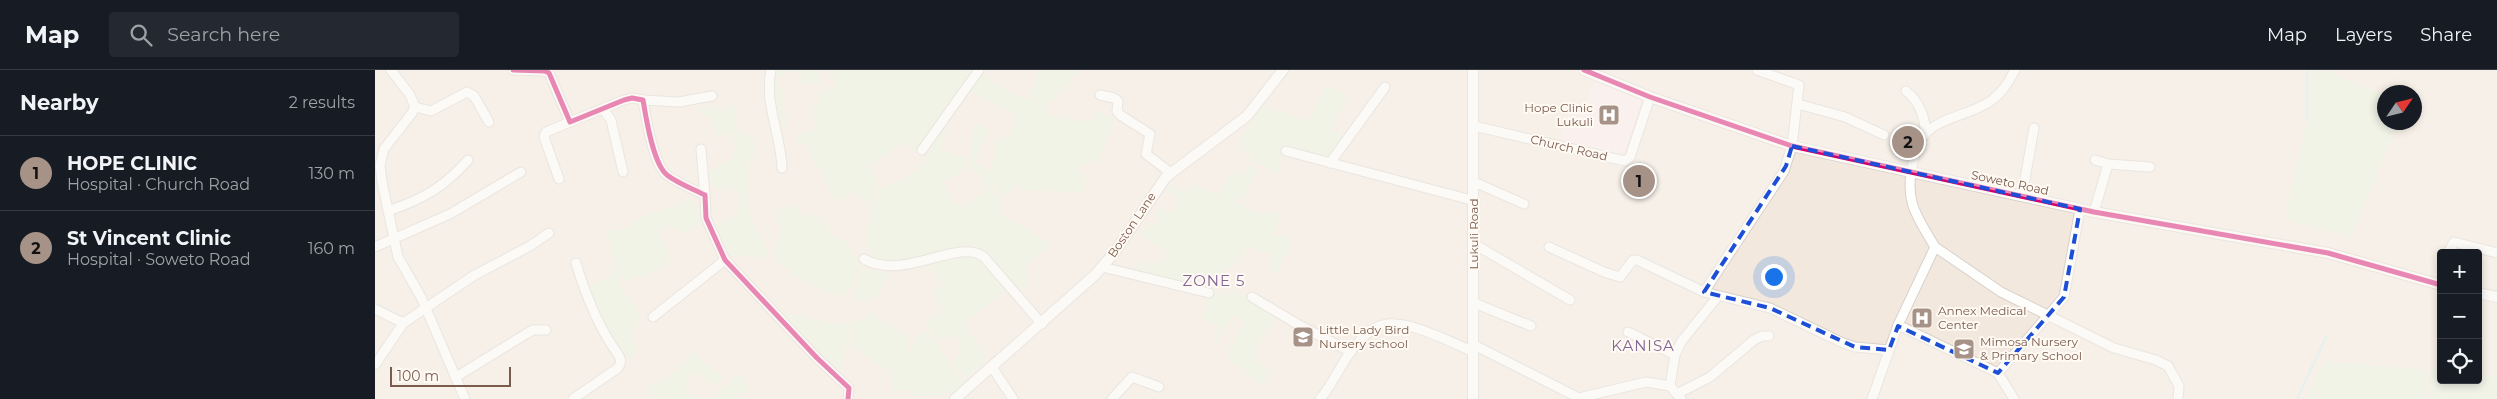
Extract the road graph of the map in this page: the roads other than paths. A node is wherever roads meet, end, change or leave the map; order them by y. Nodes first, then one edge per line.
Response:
1 (391, 70) edge
2 (513, 70) edge
3 (771, 70) edge
4 (979, 70) edge
5 (1283, 70) edge
6 (1473, 70) edge
7 (1584, 70) edge
8 (1757, 70) edge
9 (2015, 70) edge
10 (1385, 86) dead end
11 (1906, 91) dead end
12 (1100, 95) dead end
13 (712, 96) dead end
14 (1650, 97) junction
15 (643, 100) junction
16 (1798, 104) junction
17 (415, 107) junction
18 (603, 109) junction
19 (489, 122) dead end
20 (570, 122) junction
21 (1474, 126) junction
22 (2035, 128) dead end
23 (1925, 134) junction
24 (1884, 135) dead end
25 (386, 144) junction
26 (1792, 146) junction
27 (375, 149) edge
28 (701, 149) dead end
29 (921, 150) dead end
30 (1286, 151) dead end
31 (468, 160) dead end
32 (2095, 160) dead end
33 (1331, 163) junction
34 (2108, 164) junction
35 (2150, 167) dead end
36 (782, 168) dead end
37 (521, 172) dead end
38 (623, 172) dead end
39 (1911, 172) junction
40 (1171, 173) junction
41 (378, 179) edge
42 (559, 179) dead end
43 (1474, 182) junction
44 (705, 195) junction
45 (2022, 196) junction
46 (1475, 201) junction
47 (1523, 204) dead end
48 (2080, 209) junction
49 (388, 211) junction
50 (2094, 212) junction
51 (549, 233) dead end
52 (394, 240) junction
53 (1475, 244) junction
54 (1549, 246) dead end
55 (375, 247) edge
56 (1935, 247) junction
57 (2450, 249) edge
58 (2481, 249) edge
59 (2482, 249) edge
60 (2497, 253) edge
61 (864, 259) dead end
62 (725, 260) junction
63 (576, 263) dead end
64 (1102, 267) junction
65 (2437, 283) edge
66 (1704, 292) junction
67 (1209, 293) dead end
68 (2482, 294) edge
69 (1252, 296) dead end
70 (1718, 296) junction
71 (2497, 297) edge
72 (1570, 300) dead end
73 (1474, 303) junction
74 (425, 309) junction
75 (375, 310) edge
76 (2047, 314) junction
77 (653, 317) dead end
78 (403, 322) junction
79 (1041, 324) junction
80 (1531, 326) dead end
81 (1898, 326) junction
82 (547, 330) dead end
83 (1629, 332) dead end
84 (1769, 336) dead end
85 (1474, 348) junction
86 (1889, 350) junction
87 (1351, 352) junction
88 (1675, 355) junction
89 (375, 366) edge
90 (992, 367) junction
91 (1998, 373) junction
92 (456, 377) junction
93 (1670, 386) junction
94 (1159, 387) dead end
95 (1679, 397) edge
96 (1476, 398) edge
97 (1575, 398) edge
98 (465, 399) edge
99 (573, 399) edge
100 (848, 399) edge
101 (955, 399) edge
102 (1013, 399) edge
103 (1112, 399) edge
104 (1320, 399) edge
105 (1872, 399) edge
106 (2014, 399) edge
107 (2178, 399) edge

1 - 17 street
2 - 20 street
3 - 36 street
4 - 29 street
5 - 40 street, Boston Lane
6 - 21 street, Lukuli Road
7 - 14 street, Soweto Road
8 - 16 street
9 - 23 street
10 - 33 street
11 - 23 street
12 - 40 street
13 - 15 street
14 - 21 street, Church Road
14 - 26 street, Soweto Road
15 - 18 street
15 - 44 street
16 - 24 street
16 - 26 street
17 - 19 street
17 - 25 street
18 - 20 street
18 - 38 street
20 - 42 street
21 - 43 street, Lukuli Road
22 - 45 street
23 - 39 street
25 - 27 street
25 - 41 street
26 - 39 street, Soweto Road
26 - 66 street
28 - 44 street
30 - 33 street
31 - 49 street
32 - 34 street
33 - 46 street
34 - 35 street
34 - 50 street
37 - 52 street
39 - 45 street, Soweto Road
39 - 56 street
40 - 64 street, Boston Lane
41 - 49 street
43 - 46 street, Lukuli Road
43 - 47 street
44 - 62 street
45 - 48 street, Soweto Road
46 - 53 street, Lukuli Road
48 - 50 street, Soweto Road
48 - 76 street
49 - 52 street
50 - 65 street, Soweto Road
51 - 74 street
52 - 55 street
52 - 74 street
53 - 72 street
53 - 73 street, Lukuli Road
54 - 66 street
56 - 76 street
56 - 81 street
57 - 58 street
59 - 60 street
61 - 79 street
62 - 77 street
62 - 100 street
63 - 99 street
64 - 67 street
64 - 79 street, Boston Lane
66 - 70 street
68 - 71 street
69 - 87 street
70 - 86 street
70 - 88 street
73 - 80 street
73 - 85 street, Lukuli Road
74 - 78 street
74 - 92 street
75 - 78 street
76 - 91 street
76 - 107 street
78 - 89 street
79 - 90 street, Boston Lane
81 - 86 street
81 - 91 street
82 - 92 street
83 - 88 street
84 - 95 street
85 - 87 street
85 - 96 street, Lukuli Road
85 - 97 street
86 - 105 street
87 - 104 street
88 - 93 street
90 - 101 street, Boston Lane
90 - 102 street
91 - 106 street
92 - 98 street
93 - 95 street
93 - 97 street
94 - 103 street

